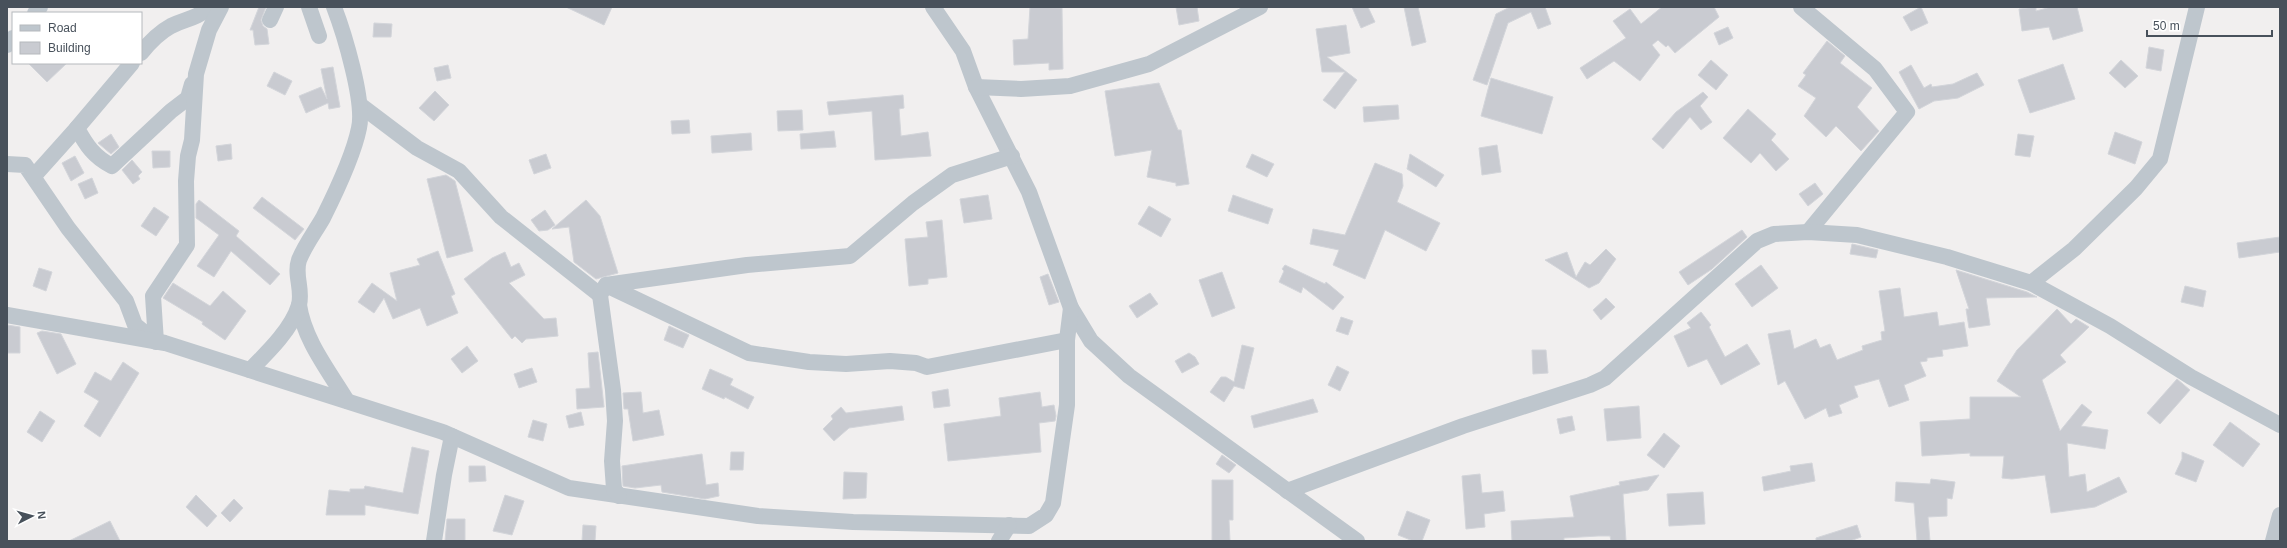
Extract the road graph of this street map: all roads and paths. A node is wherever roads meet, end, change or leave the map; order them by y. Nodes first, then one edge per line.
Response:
1 (210, 7) edge
2 (220, 7) edge
3 (309, 7) edge
4 (334, 7) edge
5 (933, 7) edge
6 (1260, 7) edge
7 (1801, 7) edge
8 (2197, 7) edge
9 (319, 36) dead end
10 (142, 52) edge
11 (131, 64) edge
12 (196, 74) junction
13 (976, 88) junction
14 (360, 105) junction
15 (77, 128) junction
16 (7, 154) edge
17 (1012, 156) junction
18 (7, 164) edge
19 (29, 170) junction
20 (1808, 232) junction
21 (2031, 283) junction
22 (603, 290) junction
23 (299, 305) junction
24 (1071, 308) junction
25 (7, 315) edge
26 (1067, 340) junction
27 (156, 342) junction
28 (250, 370) junction
29 (347, 401) junction
30 (2280, 425) edge
31 (452, 436) junction
32 (1287, 491) junction
33 (619, 496) junction
34 (2280, 515) edge
35 (1009, 525) junction
36 (434, 541) edge
37 (999, 541) edge
38 (1357, 541) edge
39 (2272, 541) edge

1 - 10 street
2 - 12 street
3 - 9 street
4 - 14 street
5 - 13 street
6 - 13 street
7 - 20 street
8 - 21 street
11 - 15 street
12 - 15 street
12 - 27 street
13 - 17 street
14 - 22 street
14 - 23 street
15 - 19 street
16 - 19 street
17 - 22 street
17 - 24 street
18 - 19 street
19 - 27 street
20 - 21 street
20 - 32 street
21 - 30 street
22 - 26 street
22 - 33 street
23 - 28 street
23 - 29 street
24 - 26 street
24 - 32 street
25 - 27 street
26 - 35 street
27 - 28 street
28 - 29 street
29 - 31 street
31 - 33 street
31 - 36 street
32 - 38 street
33 - 35 street
34 - 39 street
35 - 37 street

